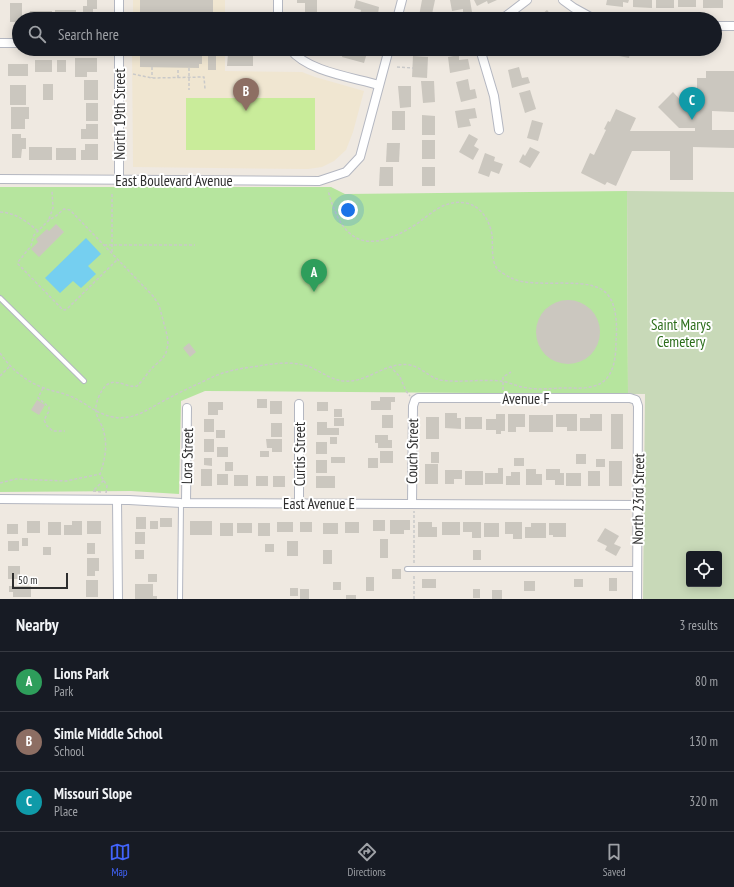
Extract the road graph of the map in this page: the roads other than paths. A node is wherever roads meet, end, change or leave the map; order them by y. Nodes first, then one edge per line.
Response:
1 (119, 0) edge
2 (278, 0) edge
3 (402, 0) edge
4 (527, 0) edge
5 (563, 0) edge
6 (119, 12) edge
7 (278, 12) edge
8 (399, 12) edge
9 (511, 12) edge
10 (581, 12) edge
11 (722, 26) edge
12 (734, 26) edge
13 (0, 43) edge
14 (12, 43) edge
15 (119, 56) edge
16 (296, 56) edge
17 (387, 56) edge
18 (482, 56) edge
19 (378, 85) junction
20 (499, 130) dead end
21 (0, 179) edge
22 (119, 179) junction
23 (0, 298) edge
24 (84, 381) dead end
25 (415, 400) joint
26 (636, 400) joint
27 (299, 404) dead end
28 (187, 408) dead end
29 (0, 500) edge
30 (117, 500) junction
31 (183, 503) junction
32 (299, 504) junction
33 (413, 504) junction
34 (638, 505) junction
35 (407, 569) dead end
36 (637, 570) junction
37 (118, 599) edge
38 (180, 599) edge
39 (637, 599) edge

1 - 6 street
2 - 7 street
3 - 8 street
4 - 9 street
5 - 10 street
11 - 12 street
13 - 14 street
15 - 22 street, North 19th Street
16 - 19 street
17 - 19 street
18 - 20 street
19 - 22 street, East Boulevard Avenue
21 - 22 street, East Boulevard Avenue
23 - 24 lane
25 - 26 street, Avenue F
25 - 33 street, Couch Street
26 - 34 street, North 23rd Street
27 - 32 street, Curtis Street
28 - 31 street, Lora Street
29 - 30 street, East Avenue E
30 - 31 street, East Avenue E
30 - 37 street
31 - 32 street, East Avenue E
31 - 38 lane
32 - 33 street, East Avenue E
33 - 34 street, East Avenue E
34 - 36 street, North 23rd Street
35 - 36 lane
36 - 39 street, North 23rd Street

